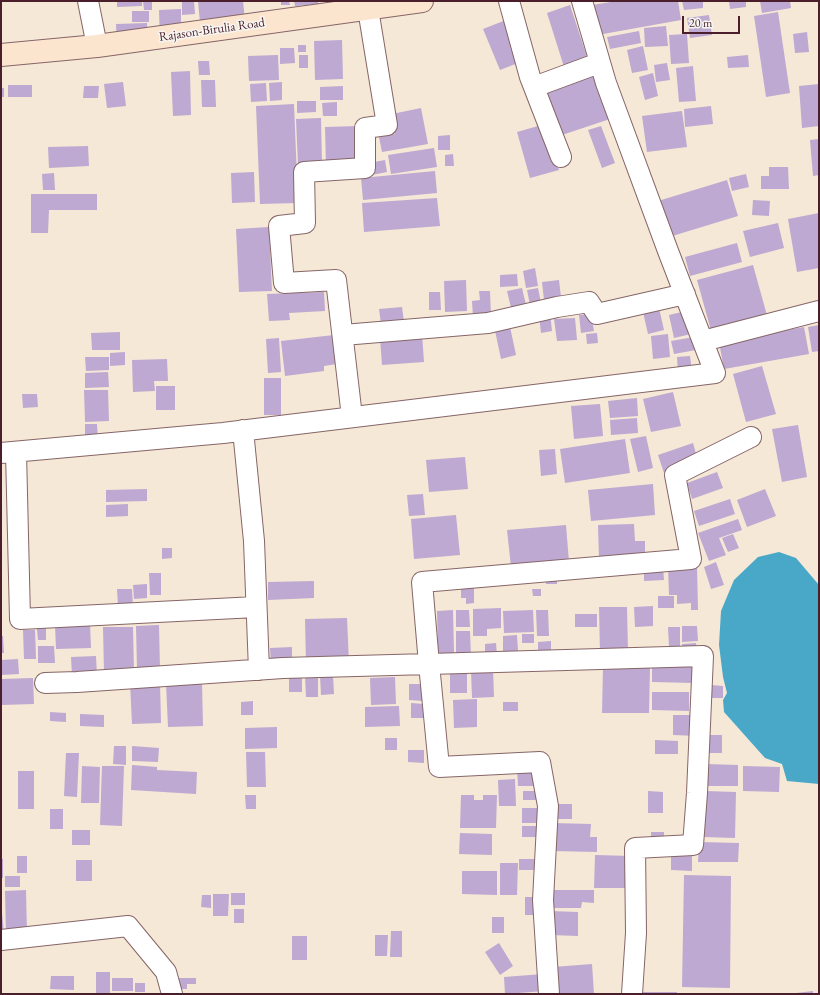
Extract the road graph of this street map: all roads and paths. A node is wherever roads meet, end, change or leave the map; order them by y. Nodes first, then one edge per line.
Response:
1 (88, 1) edge
2 (422, 1) edge
3 (509, 1) edge
4 (582, 1) edge
5 (368, 9) junction
6 (97, 46) junction
7 (1, 54) edge
8 (599, 62) junction
9 (534, 87) junction
10 (561, 157) dead end
11 (684, 294) junction
12 (819, 311) edge
13 (343, 335) junction
14 (703, 342) junction
15 (352, 417) junction
16 (243, 430) junction
17 (751, 437) dead end
18 (8, 452) edge
19 (256, 607) junction
20 (428, 664) junction
21 (259, 670) junction
22 (45, 683) dead end
23 (1, 940) edge
24 (172, 994) edge
25 (549, 994) edge
26 (632, 994) edge

1 - 6 street
2 - 5 street, Rajason-Birulia Road
3 - 9 street
4 - 8 street
5 - 6 street, Rajason-Birulia Road
5 - 13 street
6 - 7 street, Rajason-Birulia Road
8 - 9 street
8 - 11 street
9 - 10 street
11 - 13 street
11 - 14 street
12 - 14 street
13 - 15 street
14 - 15 street
15 - 16 street
16 - 18 street
16 - 19 street
17 - 20 street
18 - 19 street
19 - 21 street
20 - 21 street
20 - 25 street
20 - 26 street
21 - 22 street
23 - 24 street

